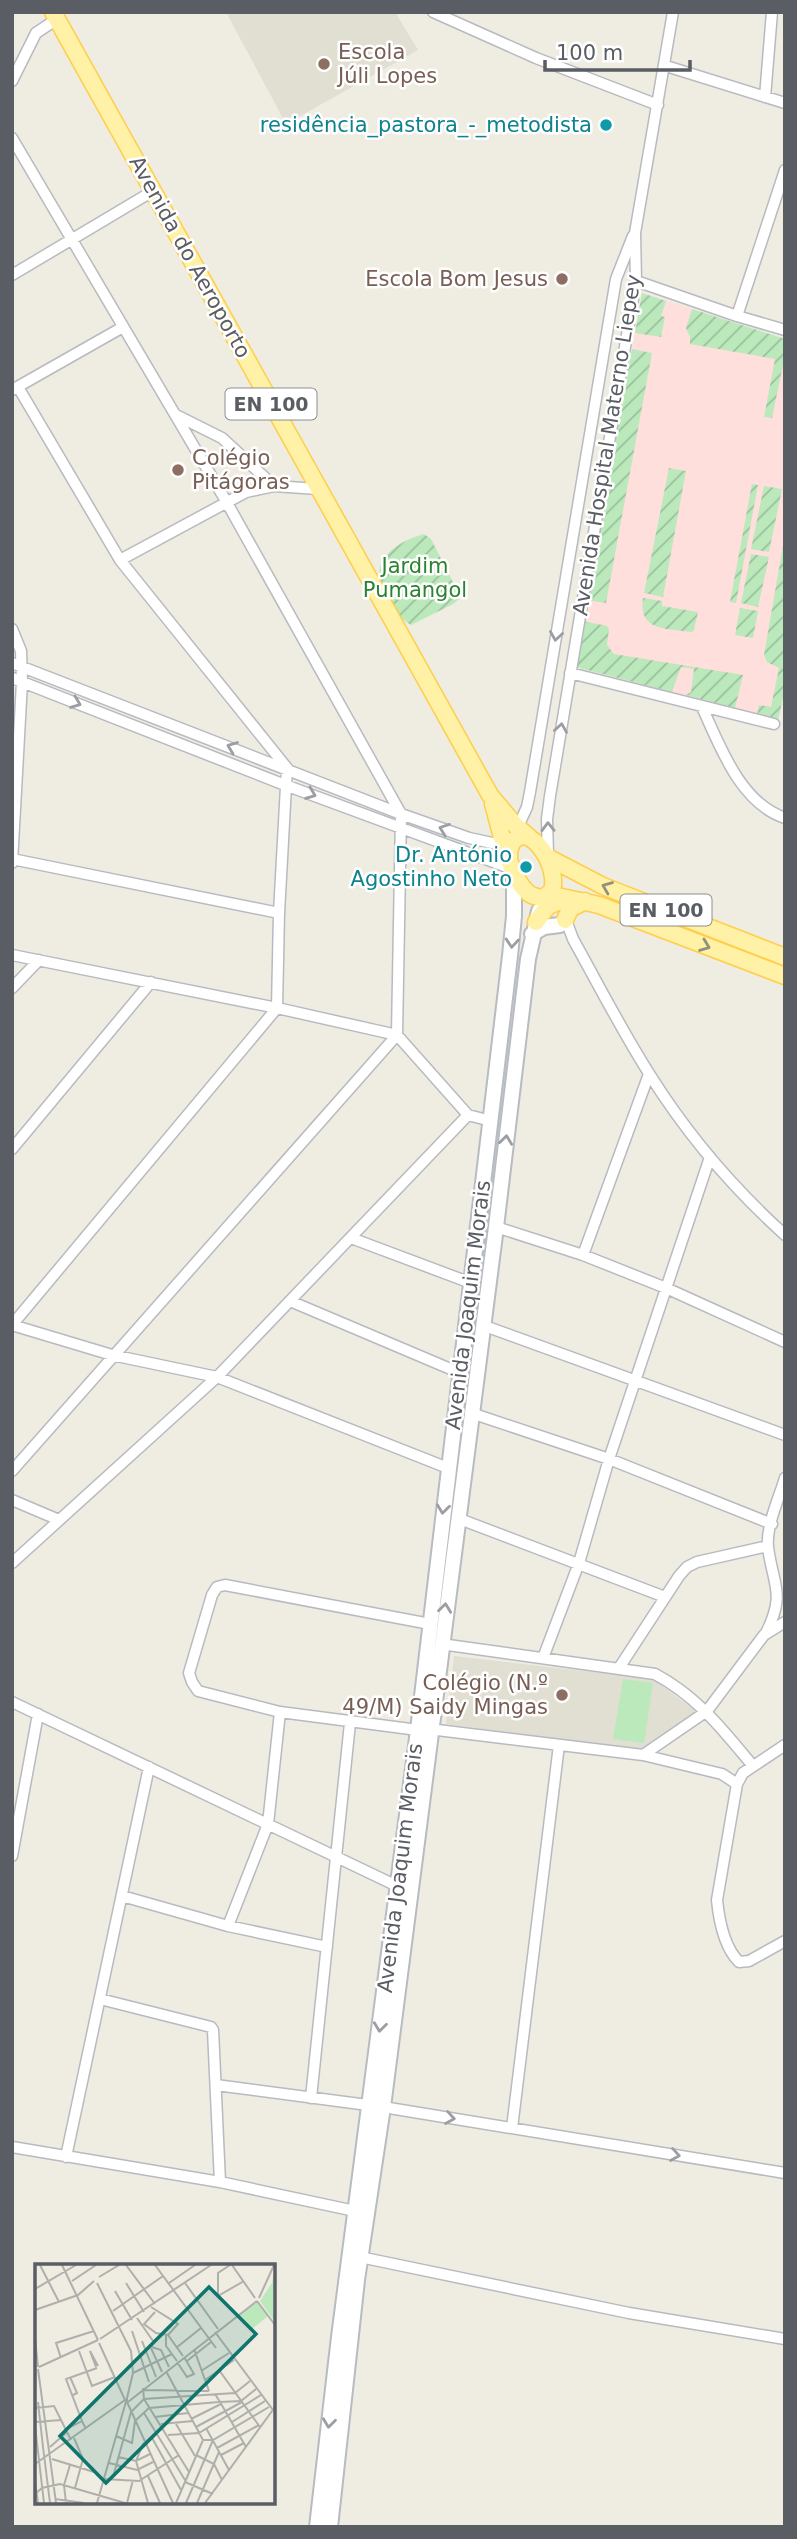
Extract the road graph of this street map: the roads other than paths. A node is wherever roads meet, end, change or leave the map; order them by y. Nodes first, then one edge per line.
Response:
1 (433, 12) edge
2 (673, 12) edge
3 (772, 12) edge
4 (55, 16) edge
5 (785, 17) edge
6 (666, 66) junction
7 (12, 81) edge
8 (765, 97) junction
9 (785, 103) edge
10 (658, 105) junction
11 (12, 138) edge
12 (785, 170) edge
13 (153, 191) junction
14 (635, 233) junction
15 (72, 239) junction
16 (12, 275) edge
17 (636, 281) junction
18 (737, 316) junction
19 (124, 327) junction
20 (785, 330) edge
21 (15, 388) edge
22 (175, 415) junction
23 (274, 486) junction
24 (318, 489) junction
25 (226, 501) junction
26 (120, 560) junction
27 (562, 603) junction
28 (581, 607) junction
29 (12, 628) edge
30 (17, 665) edge
31 (570, 673) junction
32 (17, 680) edge
33 (702, 707) junction
34 (774, 724) dead end
35 (288, 768) junction
36 (15, 775) edge
37 (285, 785) junction
38 (401, 814) junction
39 (785, 818) edge
40 (400, 828) junction
41 (514, 850) junction
42 (549, 858) junction
43 (12, 860) edge
44 (559, 896) junction
45 (279, 913) junction
46 (562, 922) junction
47 (534, 928) junction
48 (12, 955) edge
49 (785, 957) edge
50 (39, 960) junction
51 (785, 976) edge
52 (151, 982) junction
53 (12, 988) edge
54 (277, 1008) junction
55 (397, 1035) junction
56 (649, 1074) junction
57 (468, 1115) junction
58 (491, 1121) junction
59 (12, 1149) edge
60 (710, 1157) junction
61 (496, 1227) junction
62 (785, 1235) edge
63 (351, 1238) junction
64 (583, 1255) junction
65 (471, 1283) junction
66 (666, 1288) junction
67 (290, 1301) junction
68 (12, 1325) edge
69 (482, 1325) junction
70 (785, 1342) edge
71 (112, 1355) junction
72 (460, 1373) junction
73 (217, 1377) junction
74 (635, 1382) junction
75 (471, 1413) junction
76 (785, 1435) edge
77 (609, 1460) junction
78 (448, 1468) junction
79 (12, 1471) edge
80 (785, 1478) edge
81 (12, 1500) edge
82 (457, 1518) junction
83 (59, 1520) junction
84 (772, 1524) junction
85 (768, 1546) junction
86 (12, 1563) edge
87 (579, 1563) junction
88 (781, 1589) edge
89 (665, 1597) junction
90 (785, 1622) edge
91 (430, 1624) junction
92 (764, 1635) junction
93 (441, 1644) junction
94 (543, 1658) junction
95 (619, 1668) junction
96 (12, 1702) edge
97 (707, 1711) junction
98 (280, 1712) junction
99 (38, 1714) junction
100 (350, 1723) junction
101 (424, 1730) junction
102 (559, 1745) junction
103 (785, 1745) edge
104 (643, 1755) junction
105 (753, 1766) junction
106 (149, 1768) junction
107 (737, 1784) junction
108 (268, 1824) junction
109 (12, 1856) edge
110 (336, 1857) junction
111 (397, 1886) junction
112 (121, 1896) junction
113 (228, 1926) junction
114 (785, 1941) edge
115 (327, 1947) junction
116 (100, 1999) junction
117 (216, 2085) junction
118 (311, 2098) junction
119 (377, 2107) junction
120 (512, 2128) junction
121 (12, 2147) edge
122 (66, 2157) junction
123 (785, 2173) edge
124 (220, 2182) junction
125 (355, 2211) junction
126 (360, 2257) junction
127 (785, 2339) edge
128 (317, 2527) edge
129 (330, 2527) edge

1 - 10 street
2 - 6 street
3 - 5 street
3 - 8 street
4 - 7 street
4 - 13 main road, Avenida do Aeroporto / EN 100
6 - 8 street
6 - 10 street
8 - 9 street
10 - 14 street
11 - 15 street
12 - 18 street
13 - 15 street
13 - 24 main road, Avenida do Aeroporto / EN 100
14 - 17 street, Avenida Hospital Materno Liepey
14 - 27 street, Avenida Hospital Materno Liepey
15 - 16 street
15 - 19 street
17 - 18 street
17 - 28 street, Avenida Hospital Materno Liepey
18 - 20 street
19 - 21 street
19 - 22 street
21 - 26 street
22 - 23 street
22 - 25 street
23 - 24 street
23 - 25 street
24 - 41 main road, Avenida do Aeroporto / EN 100
25 - 26 street
25 - 38 street
26 - 35 street
27 - 28 street
27 -> 41 street, Avenida Hospital Materno Liepey
28 - 31 street, Avenida Hospital Materno Liepey
29 - 30 street
30 - 32 street
35 -> 30 street
31 - 33 street
42 -> 31 street, Avenida Hospital Materno Liepey
32 - 36 street
32 -> 37 street
33 - 34 street
33 - 39 street
35 - 37 street
35 - 38 street
36 - 43 street
37 -> 40 street
37 - 45 street
38 - 40 street
41 -> 38 street
40 - 41 street
40 - 55 street
41 - 42 main road, EN 100
41 - 44 main road, EN 100
41 -> 58 street, Avenida Joaquim Morais
42 - 44 main road
49 -> 42 main road, EN 100
43 - 45 street
44 - 46 street
44 - 46 main road
44 - 47 main road
44 -> 51 main road, EN 100
45 - 54 street
46 - 47 street
46 - 56 street
61 -> 47 street, Avenida Joaquim Morais
48 - 50 street
50 - 52 street
50 - 53 street
52 - 54 street
52 - 59 street
54 - 55 street
54 - 68 street
55 - 57 street
55 - 71 street
56 - 60 street
56 - 64 street
57 - 58 street
57 - 63 street
58 - 65 street, Avenida Joaquim Morais
60 - 62 street
60 - 66 street
61 - 64 street
61 - 69 street, Avenida Joaquim Morais
63 - 65 street
63 - 67 street
64 - 66 street
65 - 72 street, Avenida Joaquim Morais
66 - 70 street
66 - 74 street
67 - 72 street
67 - 73 street
68 - 71 street
69 - 74 street
69 - 75 street, Avenida Joaquim Morais
71 - 73 street
71 - 79 street
72 - 78 street, Avenida Joaquim Morais
73 - 78 street
73 - 83 street
74 - 76 street
74 - 77 street
75 - 77 street
75 - 82 street, Avenida Joaquim Morais
77 - 84 street
77 - 87 street
78 -> 91 street, Avenida Joaquim Morais
80 - 84 street
81 - 83 street
82 - 87 street
93 -> 82 street, Avenida Joaquim Morais
83 - 86 street
84 - 85 street
85 - 88 street
85 - 89 street
87 - 89 street
87 - 94 street
88 - 92 street
89 - 95 street
90 - 92 street
91 - 98 street
91 - 101 street, Avenida Joaquim Morais
92 - 97 street
93 - 94 street
93 - 101 street, Avenida Joaquim Morais
94 - 95 street
95 - 97 street
96 - 99 street
97 - 104 street
97 - 105 street
98 - 100 street
98 - 108 street
99 - 106 street
99 - 109 street
100 - 101 street
100 - 110 street
101 - 102 street
101 - 111 street, Avenida Joaquim Morais
101 - 119 street, Avenida Joaquim Morais
102 - 104 street
102 - 120 street
103 - 105 street
104 - 107 street
105 - 107 street
106 - 108 street
106 - 112 street
107 - 114 street
108 - 110 street
108 - 113 street
110 - 111 street
110 - 115 street
111 -> 119 street, Avenida Joaquim Morais
112 - 113 street
112 - 116 street
113 - 115 street
115 - 118 street
116 - 117 street
116 - 122 street
117 - 118 street
117 - 124 street
118 - 119 street
119 -> 120 street
119 - 125 street, Avenida Joaquim Morais
119 - 126 street, Avenida Joaquim Morais
120 -> 123 street
121 - 122 street
122 - 124 street
124 - 125 street
125 -> 128 street, Avenida Joaquim Morais
126 - 127 street
126 - 129 street, Avenida Joaquim Morais

